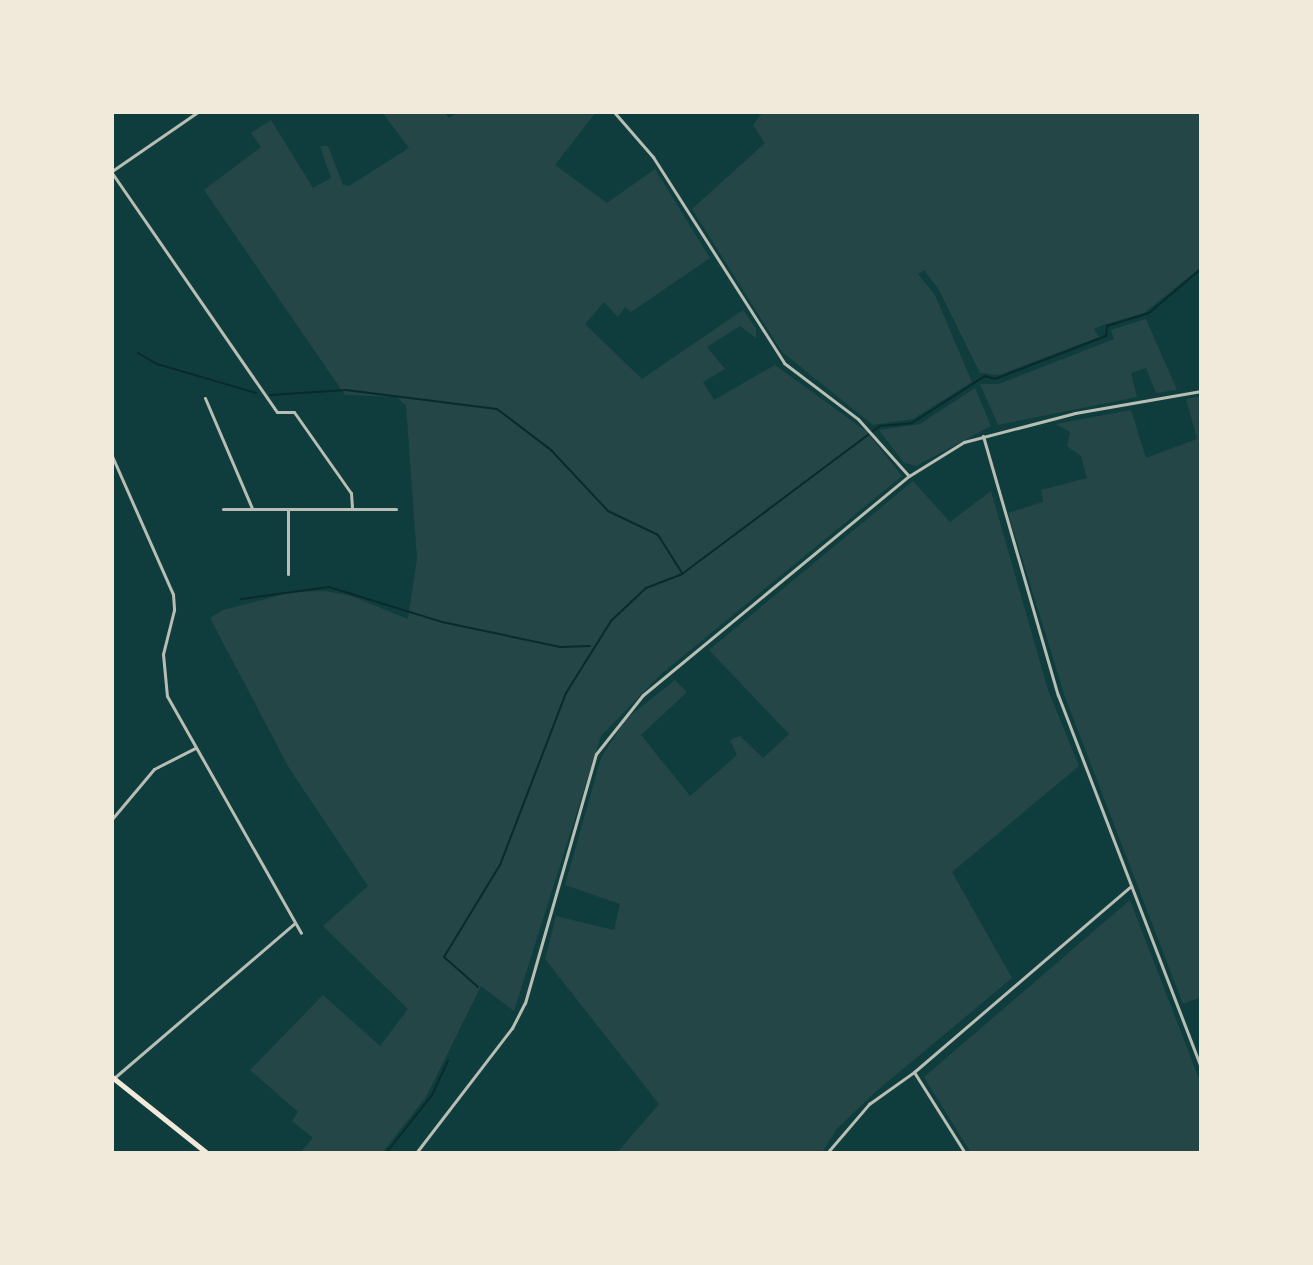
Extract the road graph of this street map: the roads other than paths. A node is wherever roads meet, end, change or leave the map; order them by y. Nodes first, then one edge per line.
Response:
1 (198, 112) edge
2 (614, 112) edge
3 (112, 172) edge
4 (1201, 391) edge
5 (205, 398) dead end
6 (983, 435) junction
7 (112, 456) edge
8 (909, 476) junction
9 (223, 509) dead end
10 (253, 509) junction
11 (288, 509) junction
12 (352, 509) junction
13 (396, 509) dead end
14 (288, 574) dead end
15 (195, 748) junction
16 (112, 819) edge
17 (1131, 886) junction
18 (295, 923) junction
19 (301, 933) dead end
20 (1201, 1067) edge
21 (914, 1072) junction
22 (113, 1077) edge
23 (207, 1153) edge
24 (416, 1153) edge
25 (827, 1153) edge
26 (965, 1153) edge

1 - 3 street
2 - 8 street
3 - 12 street
4 - 6 street
5 - 10 street
6 - 8 street
6 - 17 street
7 - 15 street
8 - 24 street
9 - 10 street
10 - 11 street
11 - 12 street
11 - 14 street
12 - 13 street
15 - 16 street
15 - 18 street
17 - 20 street
17 - 21 street
18 - 19 street
18 - 22 street
21 - 25 street
21 - 26 street
22 - 23 main road

